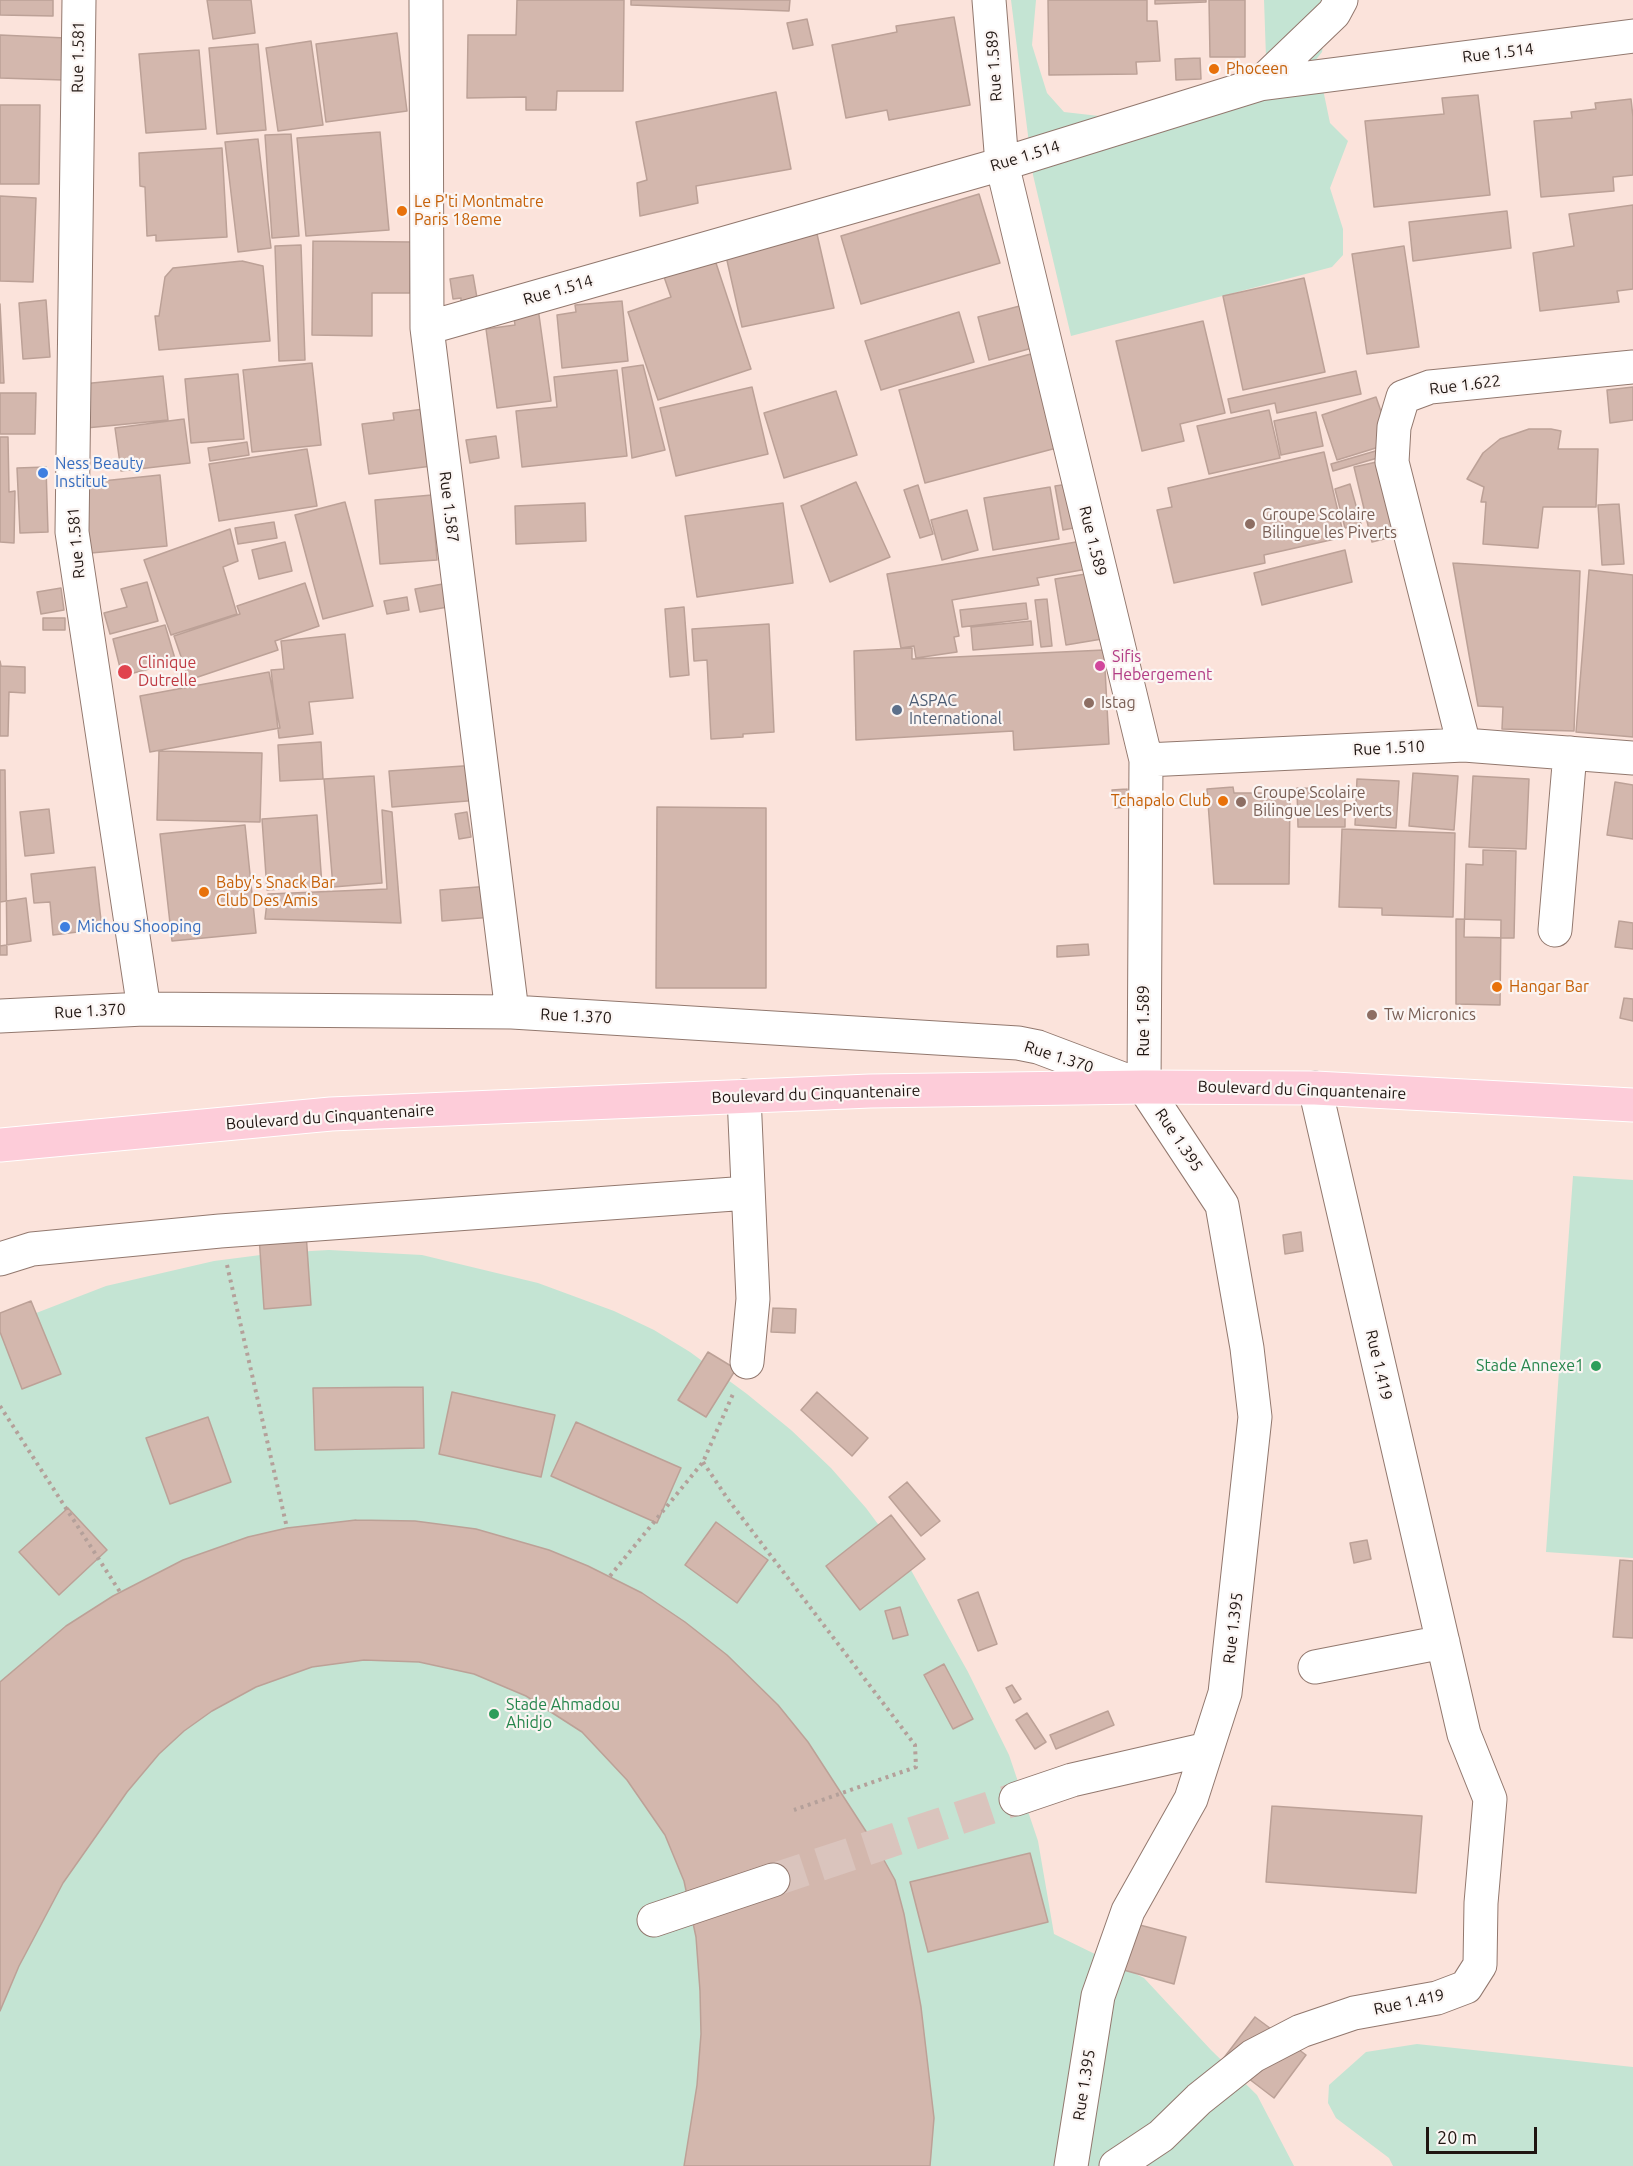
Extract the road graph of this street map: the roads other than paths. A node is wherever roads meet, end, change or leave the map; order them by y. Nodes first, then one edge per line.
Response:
1 (79, 0) edge
2 (426, 0) edge
3 (989, 0) edge
4 (1341, 0) edge
5 (1633, 36) edge
6 (1260, 84) junction
7 (1002, 164) junction
8 (427, 328) junction
9 (1633, 367) edge
10 (1464, 745) junction
11 (1570, 753) junction
12 (1633, 758) edge
13 (1146, 760) junction
14 (1555, 930) dead end
15 (144, 1009) junction
16 (512, 1012) junction
17 (0, 1016) edge
18 (1144, 1087) junction
19 (1315, 1088) junction
20 (744, 1096) junction
21 (1633, 1105) edge
22 (0, 1145) edge
23 (748, 1193) junction
24 (0, 1259) edge
25 (747, 1362) road end
26 (1443, 1642) junction
27 (1315, 1667) dead end
28 (1207, 1749) junction
29 (1016, 1799) tunnel mouth
30 (773, 1881) tunnel mouth
31 (654, 1920) dead end
32 (1071, 2166) edge
33 (1116, 2166) edge

1 - 15 street, Rue 1.581
2 - 8 street, Rue 1.587
3 - 7 street, Rue 1.589
4 - 6 street
5 - 6 street, Rue 1.514
6 - 7 street, Rue 1.514
7 - 8 street, Rue 1.514
7 - 13 street, Rue 1.589
8 - 16 street, Rue 1.587
9 - 10 street, Rue 1.622
10 - 11 street, Rue 1.510
10 - 13 street, Rue 1.510
11 - 12 street, Rue 1.510
11 - 14 street
13 - 18 street, Rue 1.589
15 - 16 street, Rue 1.370
15 - 17 street, Rue 1.370
16 - 18 street, Rue 1.370
18 - 19 main road, Boulevard du Cinquantenaire
18 - 20 main road, Boulevard du Cinquantenaire
18 - 28 street, Rue 1.395
19 - 21 main road, Boulevard du Cinquantenaire
19 - 26 street, Rue 1.419
20 - 22 main road, Boulevard du Cinquantenaire
20 - 23 street
23 - 24 street
23 - 25 street
26 - 27 street
26 - 33 street, Rue 1.419
28 - 29 street
28 - 32 street, Rue 1.395
30 - 31 street

